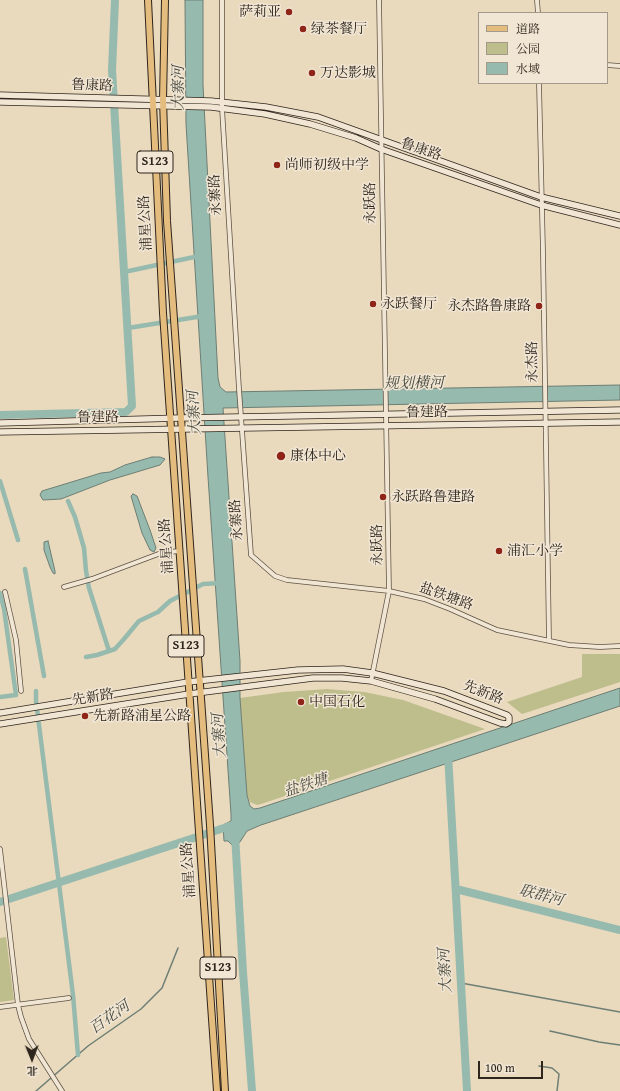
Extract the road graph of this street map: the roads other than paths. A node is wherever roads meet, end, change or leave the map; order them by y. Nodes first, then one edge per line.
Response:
1 (148, 0) edge
2 (165, 0) edge
3 (222, 0) edge
4 (379, 0) edge
5 (537, 0) edge
6 (538, 12) edge
7 (608, 65) edge
8 (620, 66) edge
9 (539, 84) edge
10 (0, 95) edge
11 (0, 102) edge
12 (152, 103) junction
13 (163, 103) junction
14 (222, 105) junction
15 (381, 140) junction
16 (381, 149) junction
17 (541, 197) junction
18 (541, 205) junction
19 (620, 216) edge
20 (620, 225) edge
21 (620, 410) edge
22 (545, 412) junction
23 (386, 414) junction
24 (241, 417) junction
25 (180, 418) junction
26 (170, 419) junction
27 (620, 422) edge
28 (0, 423) edge
29 (545, 423) junction
30 (386, 425) junction
31 (241, 428) junction
32 (171, 429) junction
33 (181, 429) junction
34 (0, 432) edge
35 (179, 551) junction
36 (264, 568) joint
37 (64, 587) dead end
38 (5, 592) dead end
39 (389, 592) junction
40 (549, 641) junction
41 (620, 646) edge
42 (372, 673) junction
43 (199, 680) junction
44 (370, 681) junction
45 (188, 682) junction
46 (21, 691) dead end
47 (200, 693) junction
48 (189, 694) junction
49 (0, 713) edge
50 (0, 724) edge
51 (0, 849) edge
52 (69, 998) dead end
53 (18, 1005) junction
54 (0, 1007) edge
55 (62, 1091) edge
56 (217, 1091) edge
57 (225, 1091) edge

1 - 12 main road, 浦星公路 / S123
2 - 13 main road, 浦星公路 / S123
3 - 14 street, 永寨路
4 - 15 street, 永跃路
5 - 6 street
7 - 8 street
9 - 17 street, 永杰路
10 - 12 street, 鲁康路
11 - 12 street, 鲁康路
12 - 13 street, 鲁康路
12 - 26 main road, 浦星公路 / S123
13 - 14 street, 鲁康路
13 - 25 main road, 浦星公路 / S123
14 - 15 street, 鲁康路
14 - 16 street, 鲁康路
14 - 24 street, 永寨路
15 - 16 street, 永跃路
15 - 17 street, 鲁康路
16 - 18 street, 鲁康路
16 - 23 street, 永跃路
17 - 18 street, 永杰路
17 - 19 street, 鲁康路
18 - 20 street, 鲁康路
18 - 22 street, 永杰路
21 - 22 street, 鲁建路
22 - 23 street, 鲁建路
22 - 29 street, 永杰路
23 - 24 street, 鲁建路
23 - 30 street, 永跃路
24 - 25 street, 鲁建路
24 - 31 street, 永寨路
25 - 26 street, 鲁建路
25 - 33 main road, 浦星公路 / S123
26 - 28 street, 鲁建路
26 - 32 main road, 浦星公路 / S123
27 - 29 street, 鲁建路
29 - 30 street, 鲁建路
29 - 40 street, 永杰路
30 - 31 street, 鲁建路
30 - 39 street, 永跃路
31 - 33 street, 鲁建路
31 - 36 street, 永寨路
32 - 33 street, 鲁建路
32 - 34 street, 鲁建路
32 - 35 main road, 浦星公路 / S123
33 - 43 main road, 浦星公路 / S123
35 - 37 street
35 - 45 main road, 浦星公路 / S123
36 - 39 street, 盐铁塘路
38 - 46 street
39 - 40 street, 盐铁塘路
39 - 42 street, 永跃路
40 - 41 street, 盐铁塘路
42 - 43 street, 先新路
42 - 44 street, 永跃路
42 - 44 street, 先新路
43 - 45 street, 先新路
43 - 47 main road, 浦星公路 / S123
44 - 47 street, 先新路
45 - 48 main road, 浦星公路 / S123
45 - 49 street, 先新路
47 - 48 street, 先新路
47 - 57 main road, 浦星公路 / S123
48 - 50 street, 先新路
48 - 56 main road, 浦星公路 / S123
51 - 53 street
52 - 53 street
53 - 54 street
53 - 55 street

